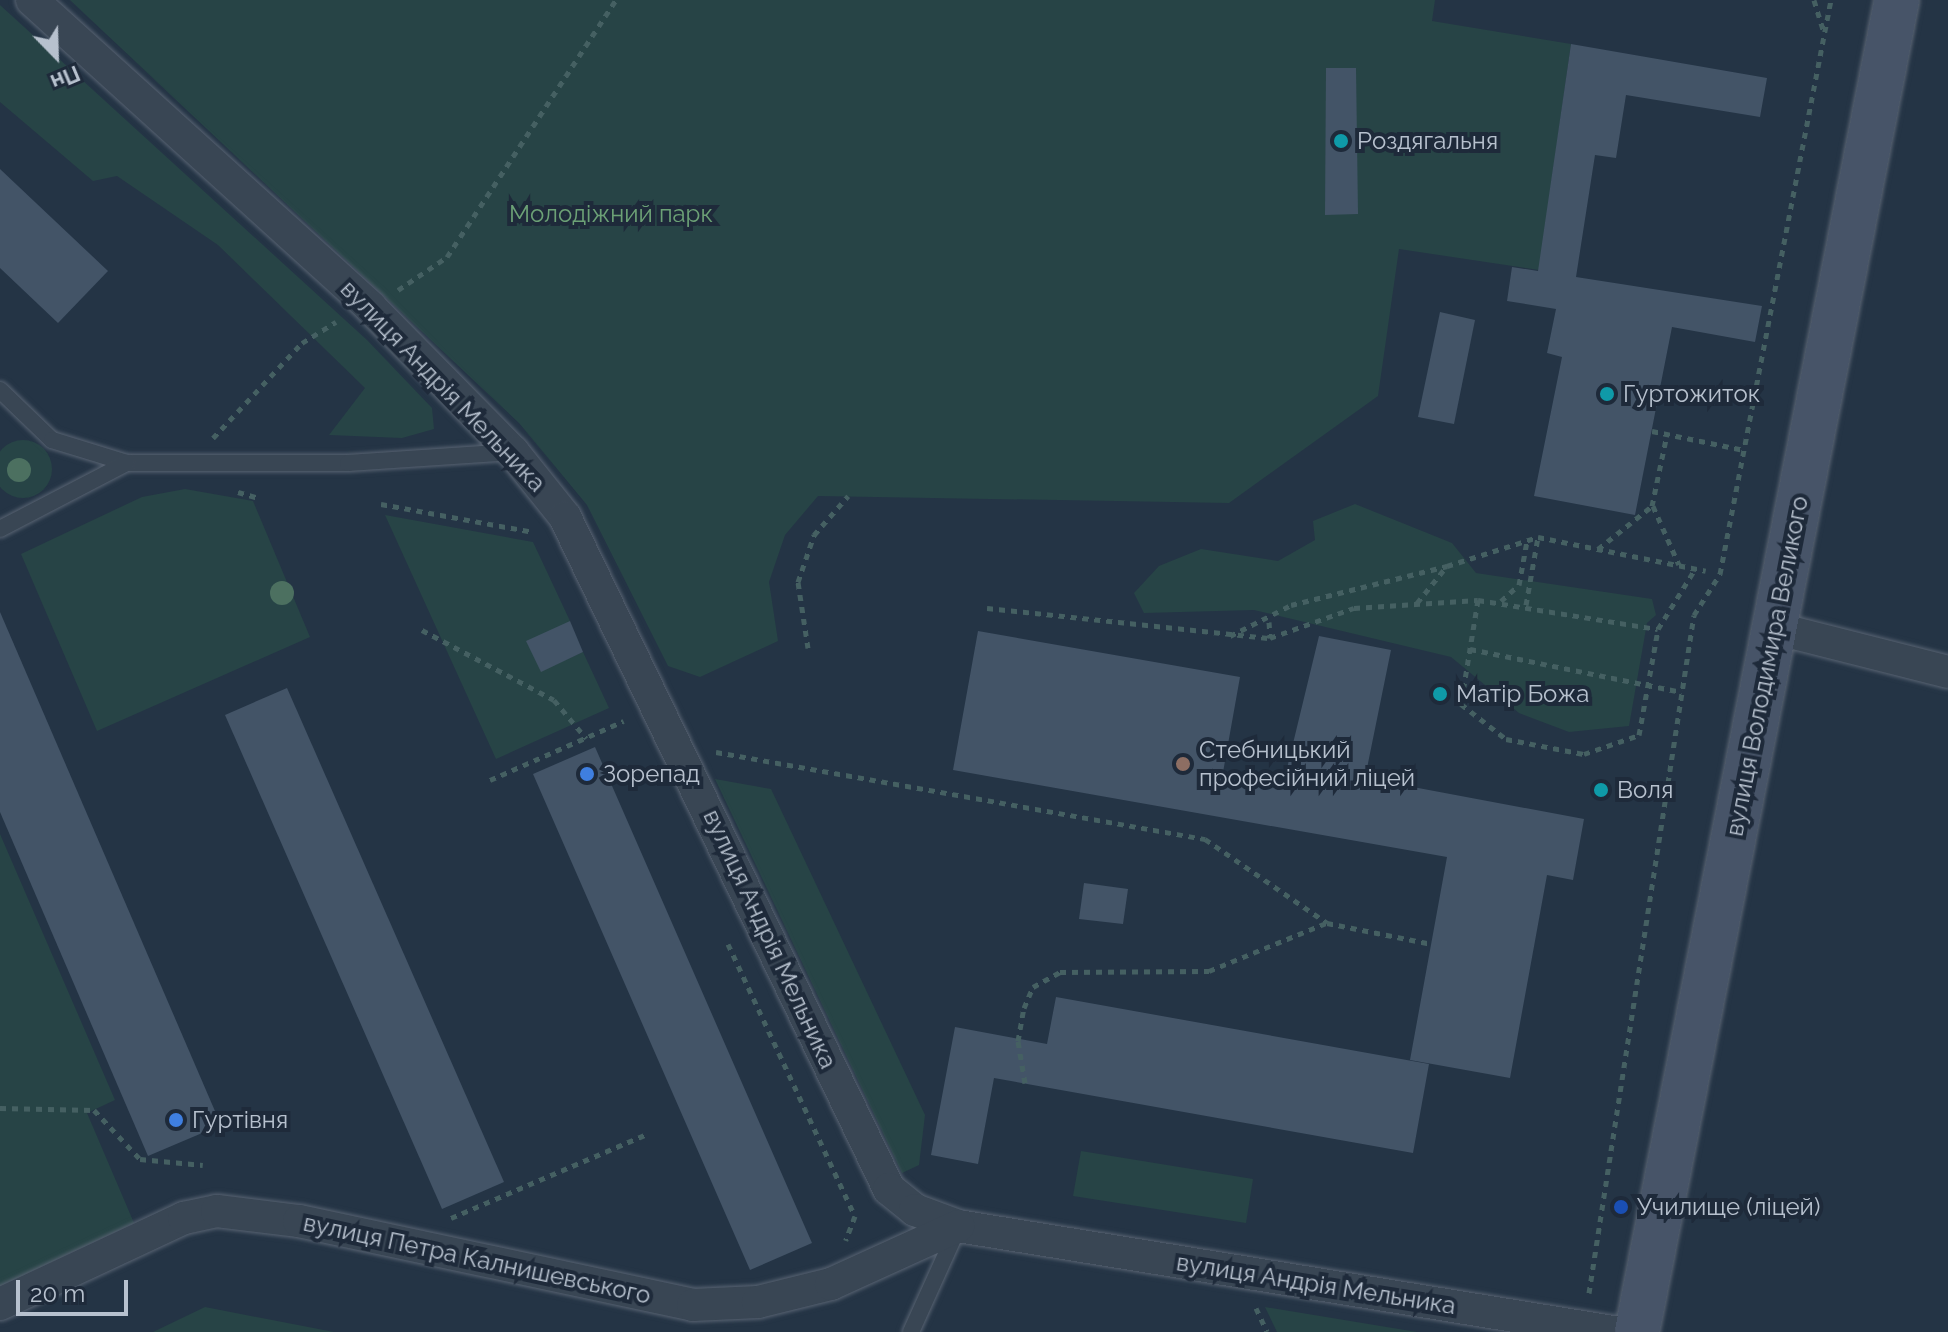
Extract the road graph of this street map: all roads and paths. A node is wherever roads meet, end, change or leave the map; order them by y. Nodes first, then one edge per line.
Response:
1 (32, 0) edge
2 (616, 0) edge
3 (1814, 0) edge
4 (1831, 0) edge
5 (1897, 0) edge
6 (1825, 36) junction
7 (370, 307) junction
8 (0, 390) edge
9 (1652, 431) dead end
10 (1667, 434) junction
11 (1744, 450) junction
12 (513, 452) junction
13 (198, 462) junction
14 (127, 463) junction
15 (227, 490) dead end
16 (848, 496) dead end
17 (256, 497) dead end
18 (381, 504) dead end
19 (1652, 506) junction
20 (0, 529) edge
21 (534, 532) dead end
22 (1538, 537) junction
23 (1527, 540) junction
24 (1598, 549) junction
25 (1679, 565) junction
26 (1447, 566) junction
27 (1695, 569) junction
28 (1706, 571) dead end
29 (1478, 600) junction
30 (1498, 601) junction
31 (1417, 603) junction
32 (1526, 605) junction
33 (987, 608) dead end
34 (1269, 622) junction
35 (1774, 628) junction
36 (1658, 629) junction
37 (422, 630) dead end
38 (1230, 637) junction
39 (1270, 638) junction
40 (808, 648) dead end
41 (1470, 649) junction
42 (1948, 672) edge
43 (1648, 685) junction
44 (1682, 692) junction
45 (624, 721) dead end
46 (586, 738) junction
47 (700, 749) dead end
48 (490, 780) dead end
49 (1327, 923) junction
50 (1432, 944) dead end
51 (1025, 1083) dead end
52 (0, 1108) edge
53 (647, 1134) dead end
54 (203, 1165) dead end
55 (958, 1226) junction
56 (395, 1242) junction
57 (0, 1304) edge
58 (1257, 1311) dead end
59 (1494, 1322) edge
60 (1598, 1330) edge
61 (911, 1332) edge
62 (1267, 1332) edge
63 (1637, 1332) edge

1 - 7 street, вулиця Андрія Мельника
2 - 7 path
3 - 6 path
4 - 6 path
5 - 35 street, вулиця Володимира Великого
6 - 11 path
7 - 12 street, вулиця Андрія Мельника
7 - 13 path
8 - 14 lane
9 - 10 path
10 - 11 path
10 - 19 path
11 - 44 path
12 - 13 lane
12 - 55 street, вулиця Андрія Мельника
13 - 14 lane
14 - 20 lane
15 - 17 path
16 - 40 path
18 - 21 path
19 - 24 path
19 - 25 path
22 - 23 path
22 - 24 path
22 - 32 path
23 - 26 path
23 - 30 path
24 - 25 path
25 - 27 path
26 - 31 path
26 - 34 path
27 - 28 path
27 - 36 path
29 - 30 path
29 - 31 path
29 - 41 path
30 - 32 path
31 - 39 path
32 - 36 path
33 - 38 path
34 - 38 path
34 - 39 path
35 - 42 street
35 - 63 street, вулиця Володимира Великого
36 - 43 path
37 - 46 path
38 - 39 path
41 - 43 path
41 - 43 path
43 - 44 path
44 - 60 path
45 - 46 path
46 - 48 path
47 - 49 path
49 - 50 path
49 - 51 path
52 - 54 path
53 - 56 path
55 - 56 street, вулиця Петра Калнишевського
55 - 59 street, вулиця Андрія Мельника
55 - 61 lane
56 - 57 street, вулиця Петра Калнишевського
58 - 62 path
59 - 60 street, вулиця Андрія Мельника

